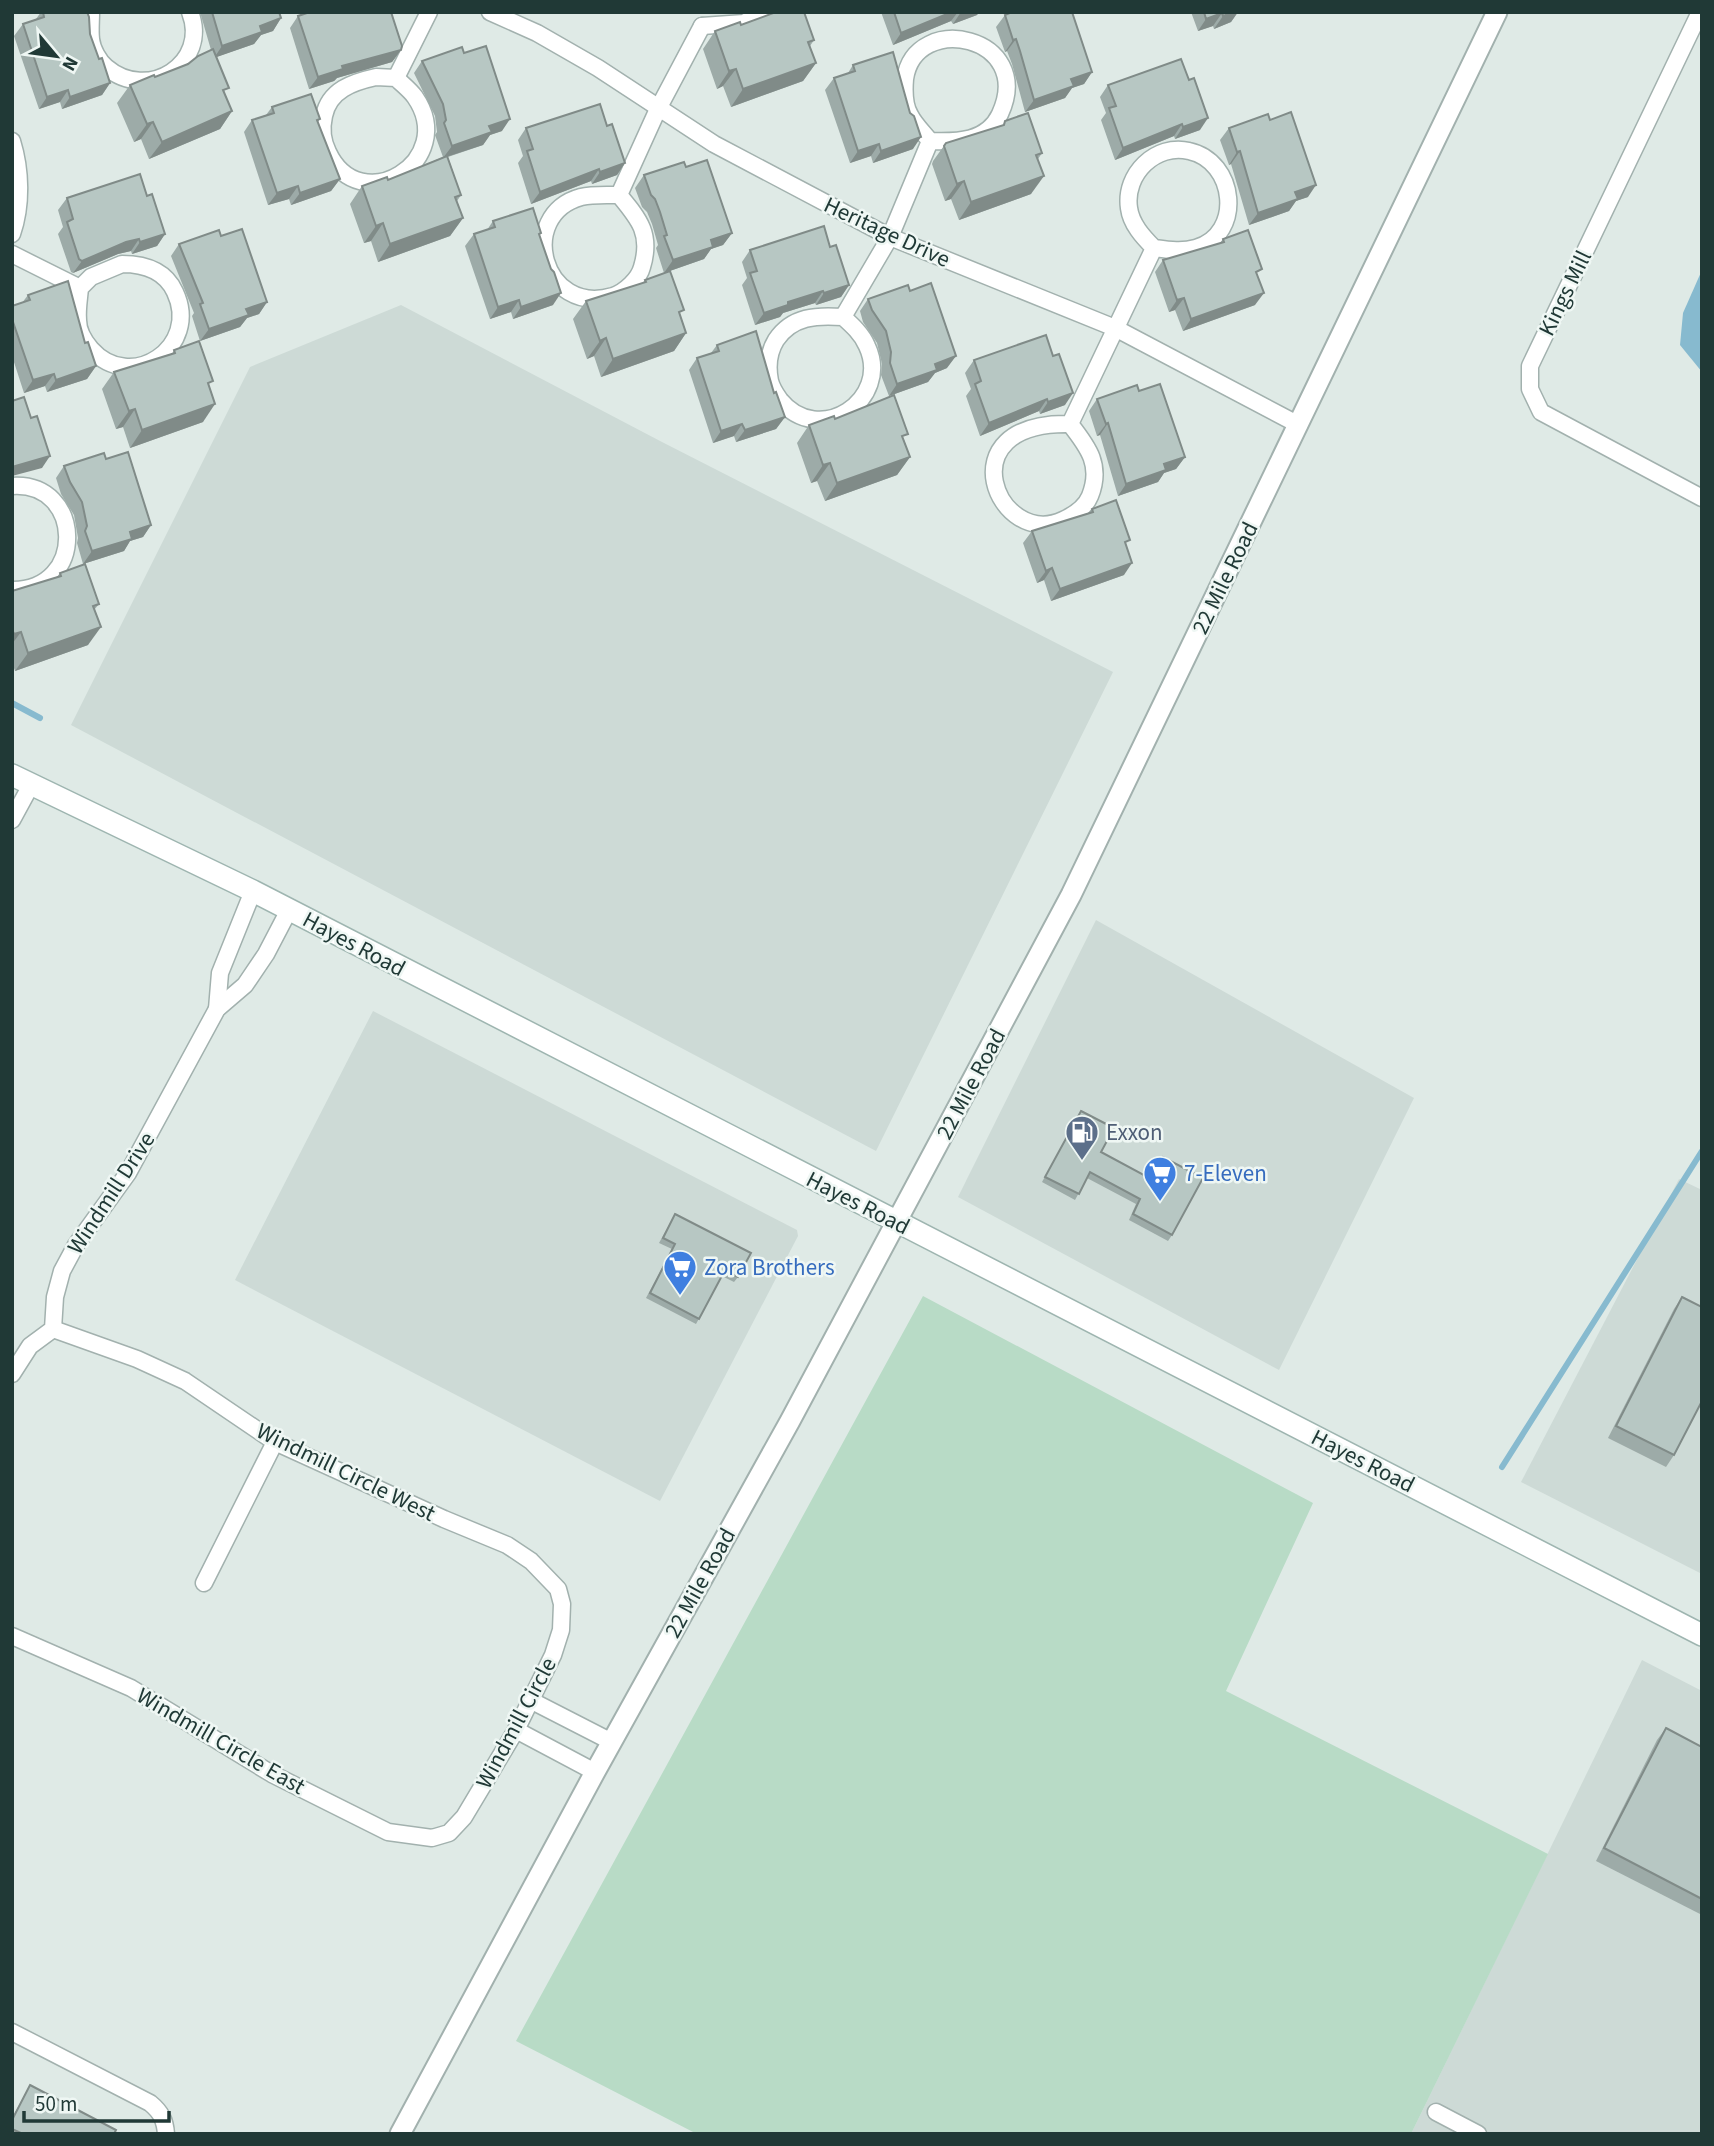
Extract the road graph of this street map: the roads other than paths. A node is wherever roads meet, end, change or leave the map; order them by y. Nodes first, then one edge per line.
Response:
1 (91, 12) edge
2 (190, 12) edge
3 (429, 12) edge
4 (490, 12) edge
5 (762, 12) edge
6 (1497, 12) edge
7 (1700, 12) edge
8 (697, 19) edge
9 (396, 78) junction
10 (658, 109) junction
11 (12, 141) edge
12 (930, 141) junction
13 (619, 195) junction
14 (12, 234) edge
15 (890, 237) junction
16 (1154, 248) junction
17 (12, 254) edge
18 (80, 288) junction
19 (843, 317) junction
20 (1115, 328) junction
21 (1070, 424) junction
22 (1298, 425) junction
23 (12, 486) edge
24 (1702, 498) edge
25 (12, 590) edge
26 (12, 775) edge
27 (31, 785) junction
28 (12, 820) edge
29 (253, 891) junction
30 (289, 911) junction
31 (217, 1009) junction
32 (896, 1223) junction
33 (53, 1329) junction
34 (12, 1374) edge
35 (275, 1442) junction
36 (204, 1583) dead end
37 (558, 1588) joint
38 (12, 1636) edge
39 (1702, 1636) edge
40 (532, 1701) junction
41 (516, 1730) junction
42 (612, 1742) junction
43 (595, 1772) junction
44 (432, 1838) joint
45 (12, 2032) edge
46 (1436, 2112) dead end
47 (165, 2128) edge
48 (400, 2134) edge
49 (1478, 2134) edge

1 - 2 street
3 - 9 street
4 - 10 street, Heritage Drive
5 - 8 street
6 - 22 street, 22 Mile Road
7 - 24 street, Kings Mill
8 - 10 street
9 - 9 street
10 - 13 street
10 - 15 street, Heritage Drive
11 - 14 street
12 - 12 street
12 - 15 street
13 - 13 street
15 - 19 street
15 - 20 street, Heritage Drive
16 - 16 street
16 - 20 street
17 - 18 street
18 - 18 street
19 - 19 street
20 - 21 street
20 - 22 street, Heritage Drive
21 - 21 street
22 - 32 street, 22 Mile Road
23 - 25 street
26 - 27 main road, Hayes Road
27 - 28 street
27 - 29 main road, Hayes Road
29 - 30 main road, Hayes Road
29 - 31 street, Windmill Drive
30 - 31 street, Windmill Drive
30 - 32 main road, Hayes Road
31 - 33 street, Windmill Drive
32 - 39 main road, Hayes Road
32 - 42 street, 22 Mile Road
33 - 34 street
33 - 35 street, Windmill Circle West
35 - 36 street
35 - 37 street, Windmill Circle West
37 - 40 street, Windmill Circle
38 - 44 street, Windmill Circle East
40 - 41 street, Windmill Circle
40 - 42 street
41 - 43 street
41 - 44 street, Windmill Circle
42 - 43 street, 22 Mile Road
43 - 48 street, 22 Mile Road
45 - 47 street
46 - 49 street

